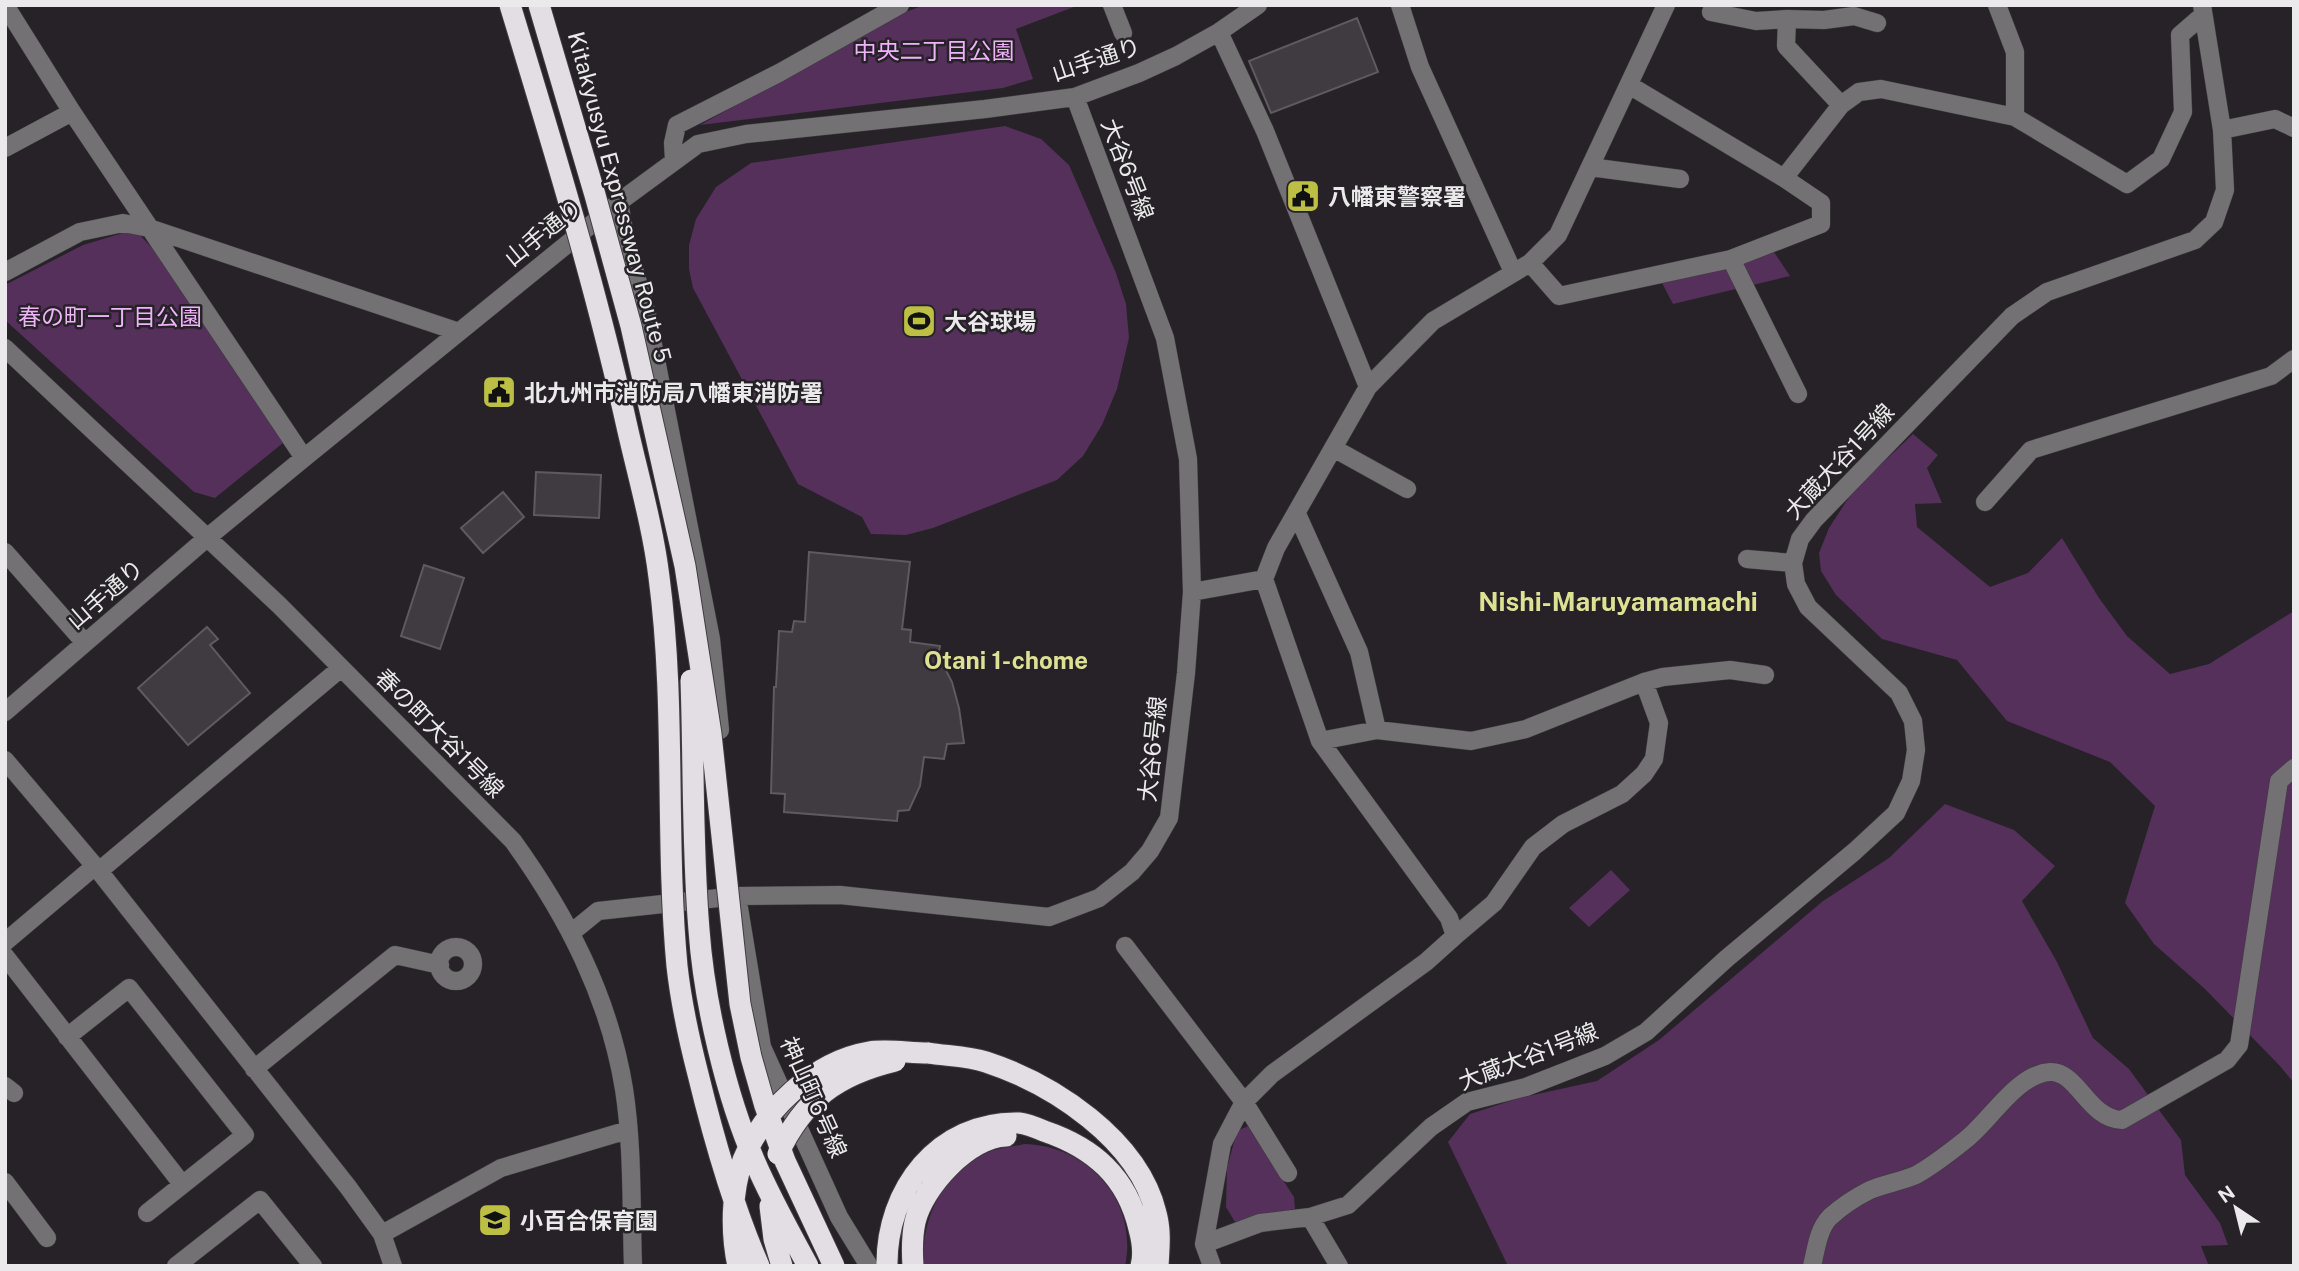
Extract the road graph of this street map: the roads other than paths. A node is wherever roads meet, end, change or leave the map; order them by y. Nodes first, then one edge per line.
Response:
1 (5, 5) edge
2 (510, 5) edge
3 (539, 5) edge
4 (1112, 5) edge
5 (1258, 5) edge
6 (1400, 5) edge
7 (1666, 5) edge
8 (1997, 5) edge
9 (897, 6) edge
10 (2203, 10) edge
11 (1711, 12) dead end
12 (1787, 19) junction
13 (1877, 23) dead end
14 (1219, 32) junction
15 (1123, 33) dead end
16 (1629, 85) junction
17 (1075, 97) junction
18 (1841, 106) junction
19 (72, 112) junction
20 (2015, 117) junction
21 (2294, 128) edge
22 (2222, 130) junction
23 (5, 148) edge
24 (674, 160) junction
25 (1590, 167) junction
26 (1784, 178) junction
27 (1680, 179) dead end
28 (619, 202) junction
29 (149, 228) junction
30 (1731, 259) junction
31 (1530, 262) junction
32 (5, 272) edge
33 (1513, 272) junction
34 (459, 332) junction
35 (5, 348) edge
36 (2294, 359) edge
37 (1368, 387) junction
38 (1798, 394) dead end
39 (1334, 447) junction
40 (304, 458) junction
41 (1408, 489) dead end
42 (1985, 502) dead end
43 (1297, 514) junction
44 (208, 537) junction
45 (5, 552) edge
46 (1746, 559) dead end
47 (1793, 563) junction
48 (685, 566) junction
49 (1264, 579) junction
50 (1192, 592) junction
51 (85, 643) junction
52 (341, 668) junction
53 (1765, 675) dead end
54 (1644, 682) junction
55 (5, 712) edge
56 (1377, 730) junction
57 (1321, 741) junction
58 (5, 760) edge
59 (2294, 768) edge
60 (97, 869) junction
61 (737, 896) junction
62 (571, 933) junction
63 (1455, 936) junction
64 (5, 942) edge
65 (1125, 946) dead end
66 (5, 956) edge
67 (440, 965) dead end
68 (67, 1037) junction
69 (928, 1053) junction
70 (254, 1069) junction
71 (1244, 1102) junction
72 (628, 1130) junction
73 (1064, 1138) junction
74 (1288, 1173) dead end
75 (5, 1182) edge
76 (182, 1184) junction
77 (147, 1213) dead end
78 (1310, 1217) junction
79 (382, 1234) junction
80 (47, 1238) dead end
81 (1204, 1244) junction
82 (176, 1266) edge
83 (313, 1266) edge
84 (393, 1266) edge
85 (633, 1266) edge
86 (738, 1266) edge
87 (759, 1266) edge
88 (782, 1266) edge
89 (808, 1266) edge
90 (834, 1266) edge
91 (869, 1266) edge
92 (887, 1266) edge
93 (913, 1266) edge
94 (1141, 1266) edge
95 (1158, 1266) edge
96 (1212, 1266) edge
97 (1339, 1266) edge
98 (1812, 1266) edge

1 - 19 street
2 - 87 highway, bridge
3 - 48 highway, Kitakyusyu Expressway Route 5, bridge
4 - 15 street
5 - 14 street, 山手通り
6 - 33 street
7 - 16 street
8 - 20 street
9 - 24 street
10 - 20 street
10 - 22 street, 大蔵大谷1号線
11 - 12 street
12 - 13 street
12 - 18 street
14 - 17 street, 山手通り
14 - 37 street
16 - 25 street
16 - 26 street
17 - 24 street, 山手通り
17 - 50 street, 大谷6号線
18 - 20 street
18 - 26 street
19 - 23 street
19 - 29 street
21 - 22 street
22 - 47 street, 大蔵大谷1号線
24 - 28 street, 山手通り
25 - 27 street
25 - 31 street
26 - 30 street
28 - 34 street, 山手通り
28 - 61 street, 神山町6号線
29 - 32 street
29 - 34 street
29 - 40 street
30 - 31 street
30 - 38 street
31 - 33 street
33 - 37 street
34 - 40 street, 山手通り
35 - 44 street, 春の町大谷1号線
36 - 42 street
37 - 39 street
39 - 41 street
39 - 43 street
40 - 44 street, 山手通り
43 - 49 street
43 - 56 street
44 - 51 street, 山手通り
44 - 52 street, 春の町大谷1号線
45 - 51 street
46 - 47 street
47 - 78 street, 大蔵大谷1号線
48 - 89 highway, bridge
48 - 90 highway, bridge
49 - 50 street
49 - 57 street
50 - 61 street, 大谷6号線
51 - 55 street, 山手通り
52 - 60 street
52 - 62 street, 春の町大谷1号線
53 - 54 street
54 - 56 street
54 - 63 street
56 - 57 street
57 - 63 street
58 - 60 street
59 - 98 street
60 - 64 street
60 - 70 street
61 - 62 street, 大谷6号線
61 - 91 street, 神山町6号線
62 - 72 street, 春の町大谷1号線
63 - 71 street
65 - 71 street
66 - 68 street
67 - 70 street
68 - 76 street
68 - 76 street
69 - 86 highway, bridge
69 - 88 highway, bridge
69 - 95 highway
70 - 79 street
71 - 74 street
71 - 81 street
72 - 79 street
72 - 85 street, 春の町大谷1号線
73 - 92 highway
73 - 93 highway
73 - 94 highway
75 - 80 street
76 - 77 street
78 - 81 street
78 - 97 street
79 - 84 street
81 - 96 street
82 - 83 street

